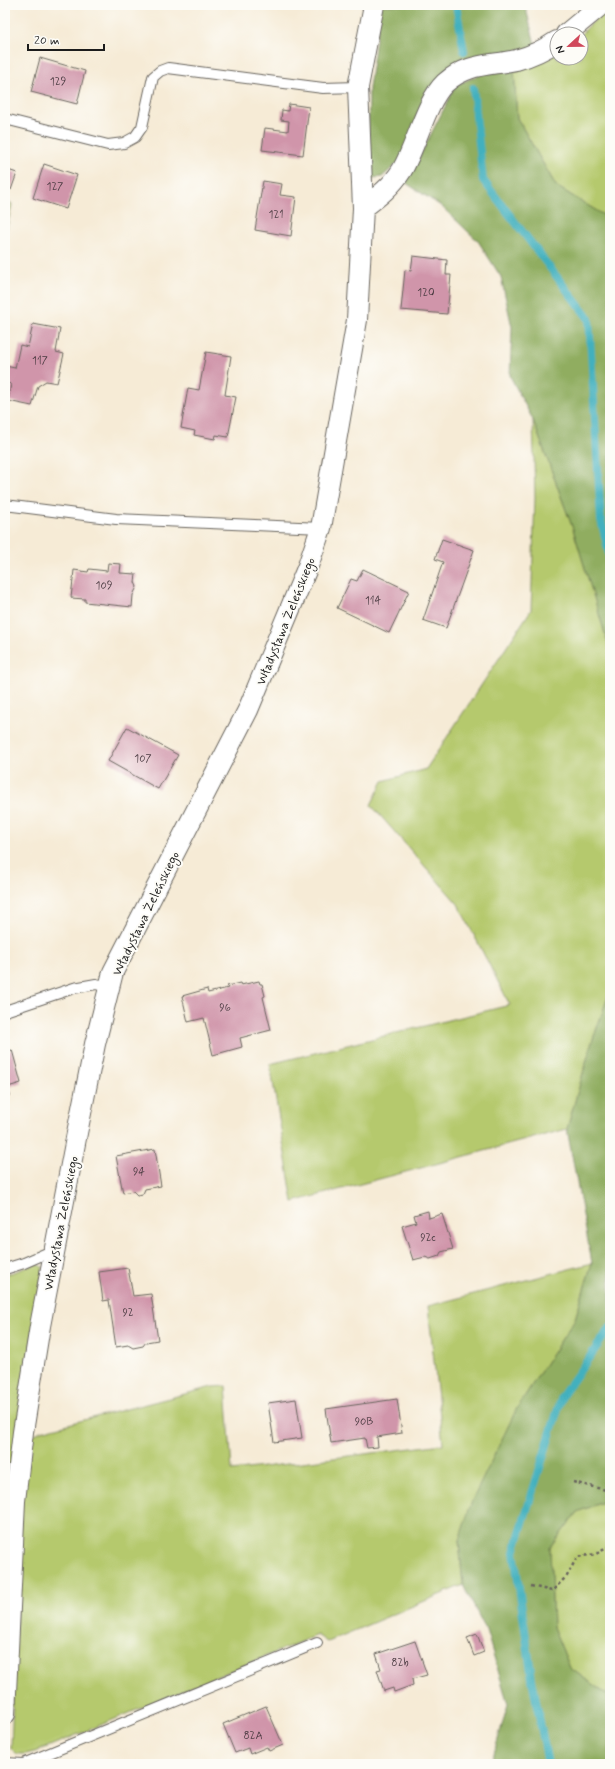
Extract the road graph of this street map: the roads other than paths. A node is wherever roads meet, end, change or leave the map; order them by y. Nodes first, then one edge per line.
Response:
1 (374, 5) edge
2 (601, 5) edge
3 (576, 26) edge
4 (549, 46) edge
5 (358, 87) junction
6 (5, 119) edge
7 (363, 208) junction
8 (5, 505) edge
9 (320, 528) junction
10 (110, 987) junction
11 (5, 1011) edge
12 (56, 1249) junction
13 (5, 1269) edge
14 (8, 1607) edge
15 (317, 1643) dead end
16 (5, 1714) edge
17 (5, 1763) edge

1 - 5 street, Władysława Żeleńskiego
2 - 3 street
4 - 7 street
5 - 6 lane
5 - 7 street, Władysława Żeleńskiego
7 - 9 street, Władysława Żeleńskiego
8 - 9 lane
9 - 10 street, Władysława Żeleńskiego
10 - 11 lane
10 - 12 street, Władysława Żeleńskiego
12 - 13 lane
12 - 14 street, Władysława Żeleńskiego
14 - 16 street, Władysława Żeleńskiego
15 - 17 lane

